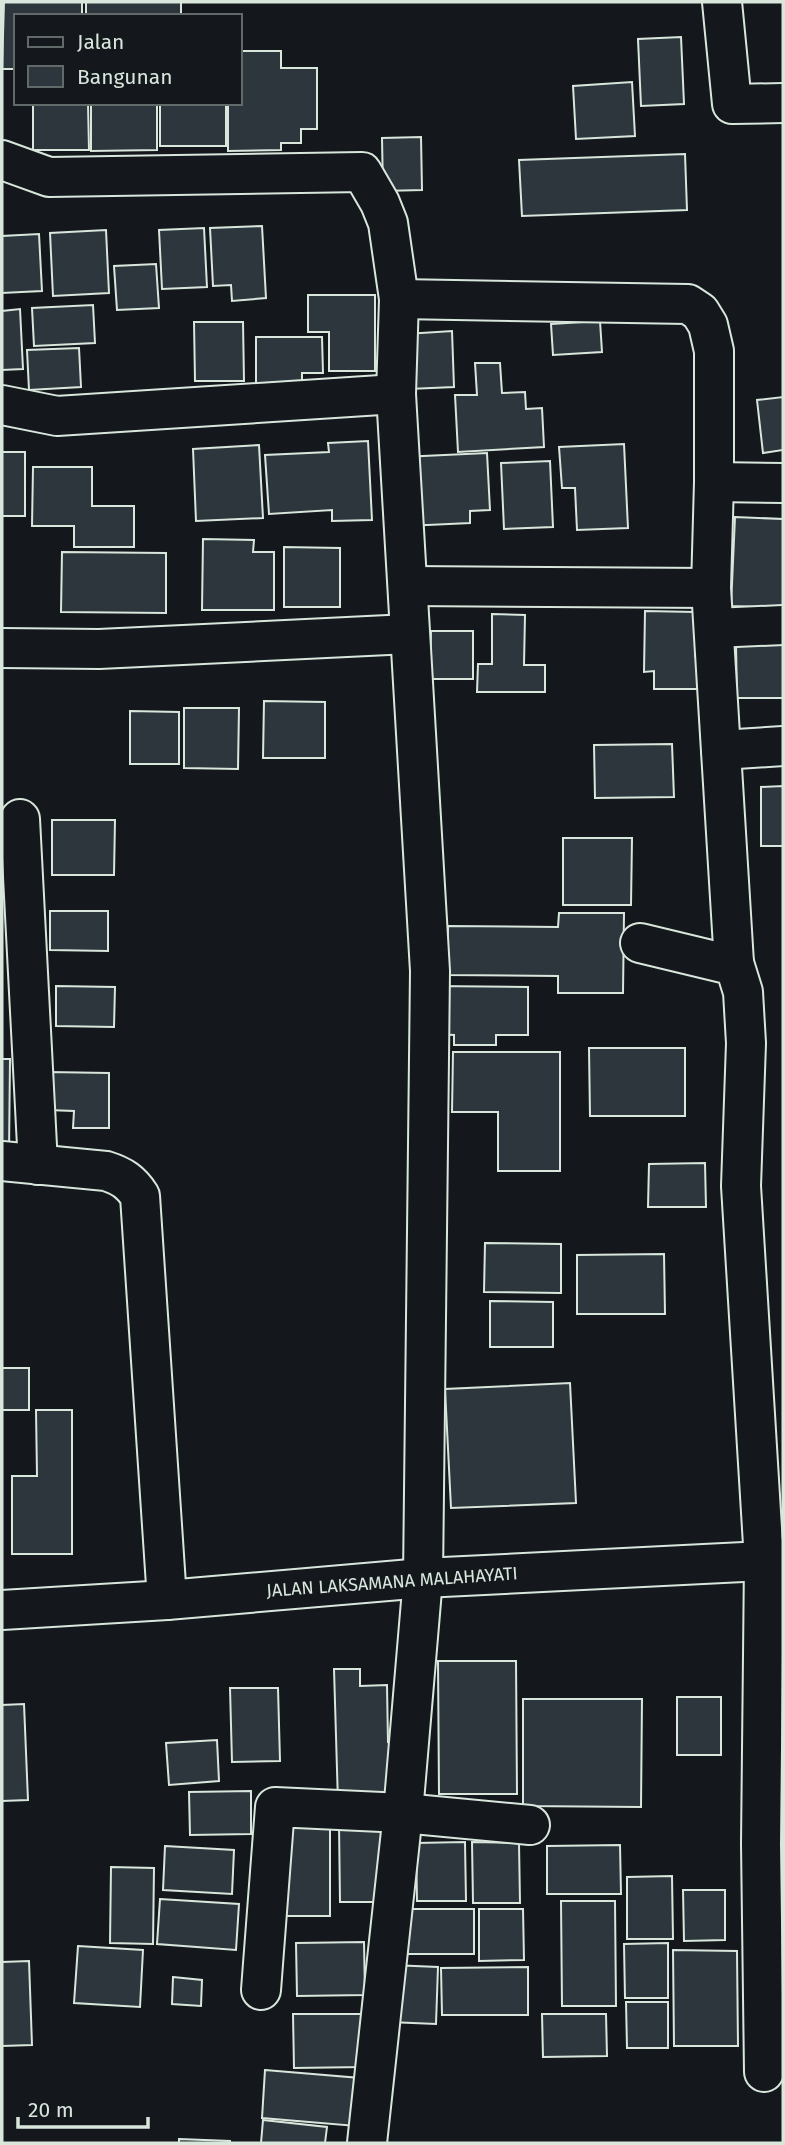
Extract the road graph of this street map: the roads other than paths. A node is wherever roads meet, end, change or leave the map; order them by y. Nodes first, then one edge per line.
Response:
1 (722, 2) edge
2 (783, 103) edge
3 (2, 160) edge
4 (400, 299) junction
5 (396, 394) junction
6 (2, 405) edge
7 (714, 482) junction
8 (783, 483) edge
9 (409, 586) junction
10 (710, 588) junction
11 (783, 625) edge
12 (714, 628) junction
13 (409, 634) junction
14 (2, 649) edge
15 (783, 746) edge
16 (721, 750) junction
17 (20, 819) dead end
18 (640, 943) dead end
19 (734, 963) junction
20 (20, 1163) edge
21 (774, 1560) edge
22 (423, 1577) junction
23 (167, 1600) junction
24 (2, 1610) edge
25 (404, 1813) junction
26 (530, 1825) dead end
27 (261, 1990) dead end
28 (764, 2072) dead end
29 (367, 2143) edge

1 - 2 main road
3 - 4 main road
4 - 5 main road
4 - 7 main road
5 - 6 main road
5 - 9 main road
7 - 8 main road
7 - 10 main road
9 - 10 main road
9 - 13 main road
10 - 12 main road
11 - 12 main road
12 - 16 main road
13 - 14 main road
13 - 22 main road
15 - 16 main road
16 - 19 main road
17 - 20 main road
18 - 19 main road
19 - 21 main road
20 - 23 main road
21 - 22 main road, JALAN LAKSAMANA MALAHAYATI
21 - 28 main road
22 - 23 main road, JALAN LAKSAMANA MALAHAYATI
22 - 25 main road
23 - 24 main road, JALAN LAKSAMANA MALAHAYATI
25 - 26 main road
25 - 27 main road
25 - 29 main road

